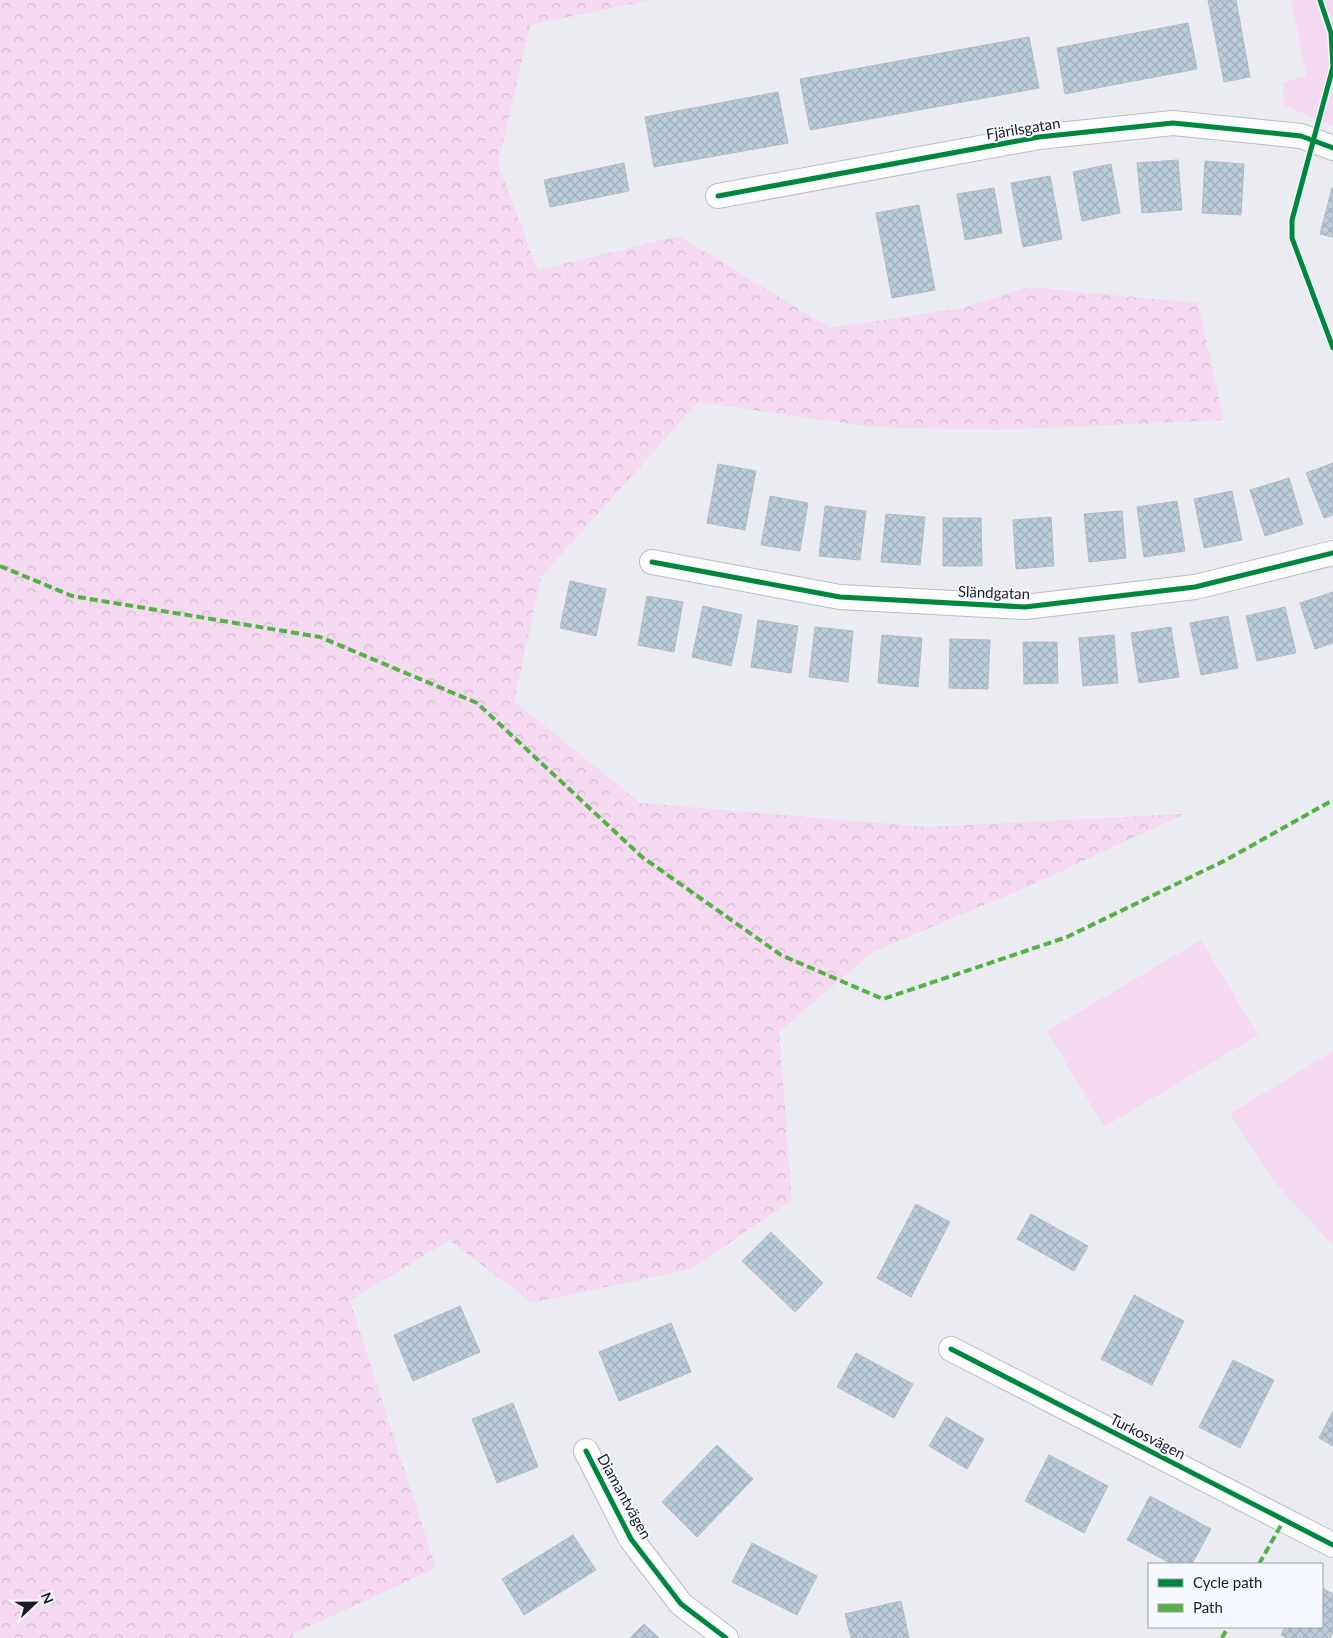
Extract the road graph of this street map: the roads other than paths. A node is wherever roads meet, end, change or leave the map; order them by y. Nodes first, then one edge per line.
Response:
1 (1333, 148) edge
2 (718, 196) dead end
3 (1333, 554) edge
4 (652, 562) dead end
5 (951, 1349) dead end
6 (586, 1451) dead end
7 (1333, 1545) edge
8 (726, 1638) edge

1 - 2 street, Fjärilsgatan
3 - 4 street, Sländgatan
5 - 7 street, Turkosvägen
6 - 8 street, Diamantvägen

